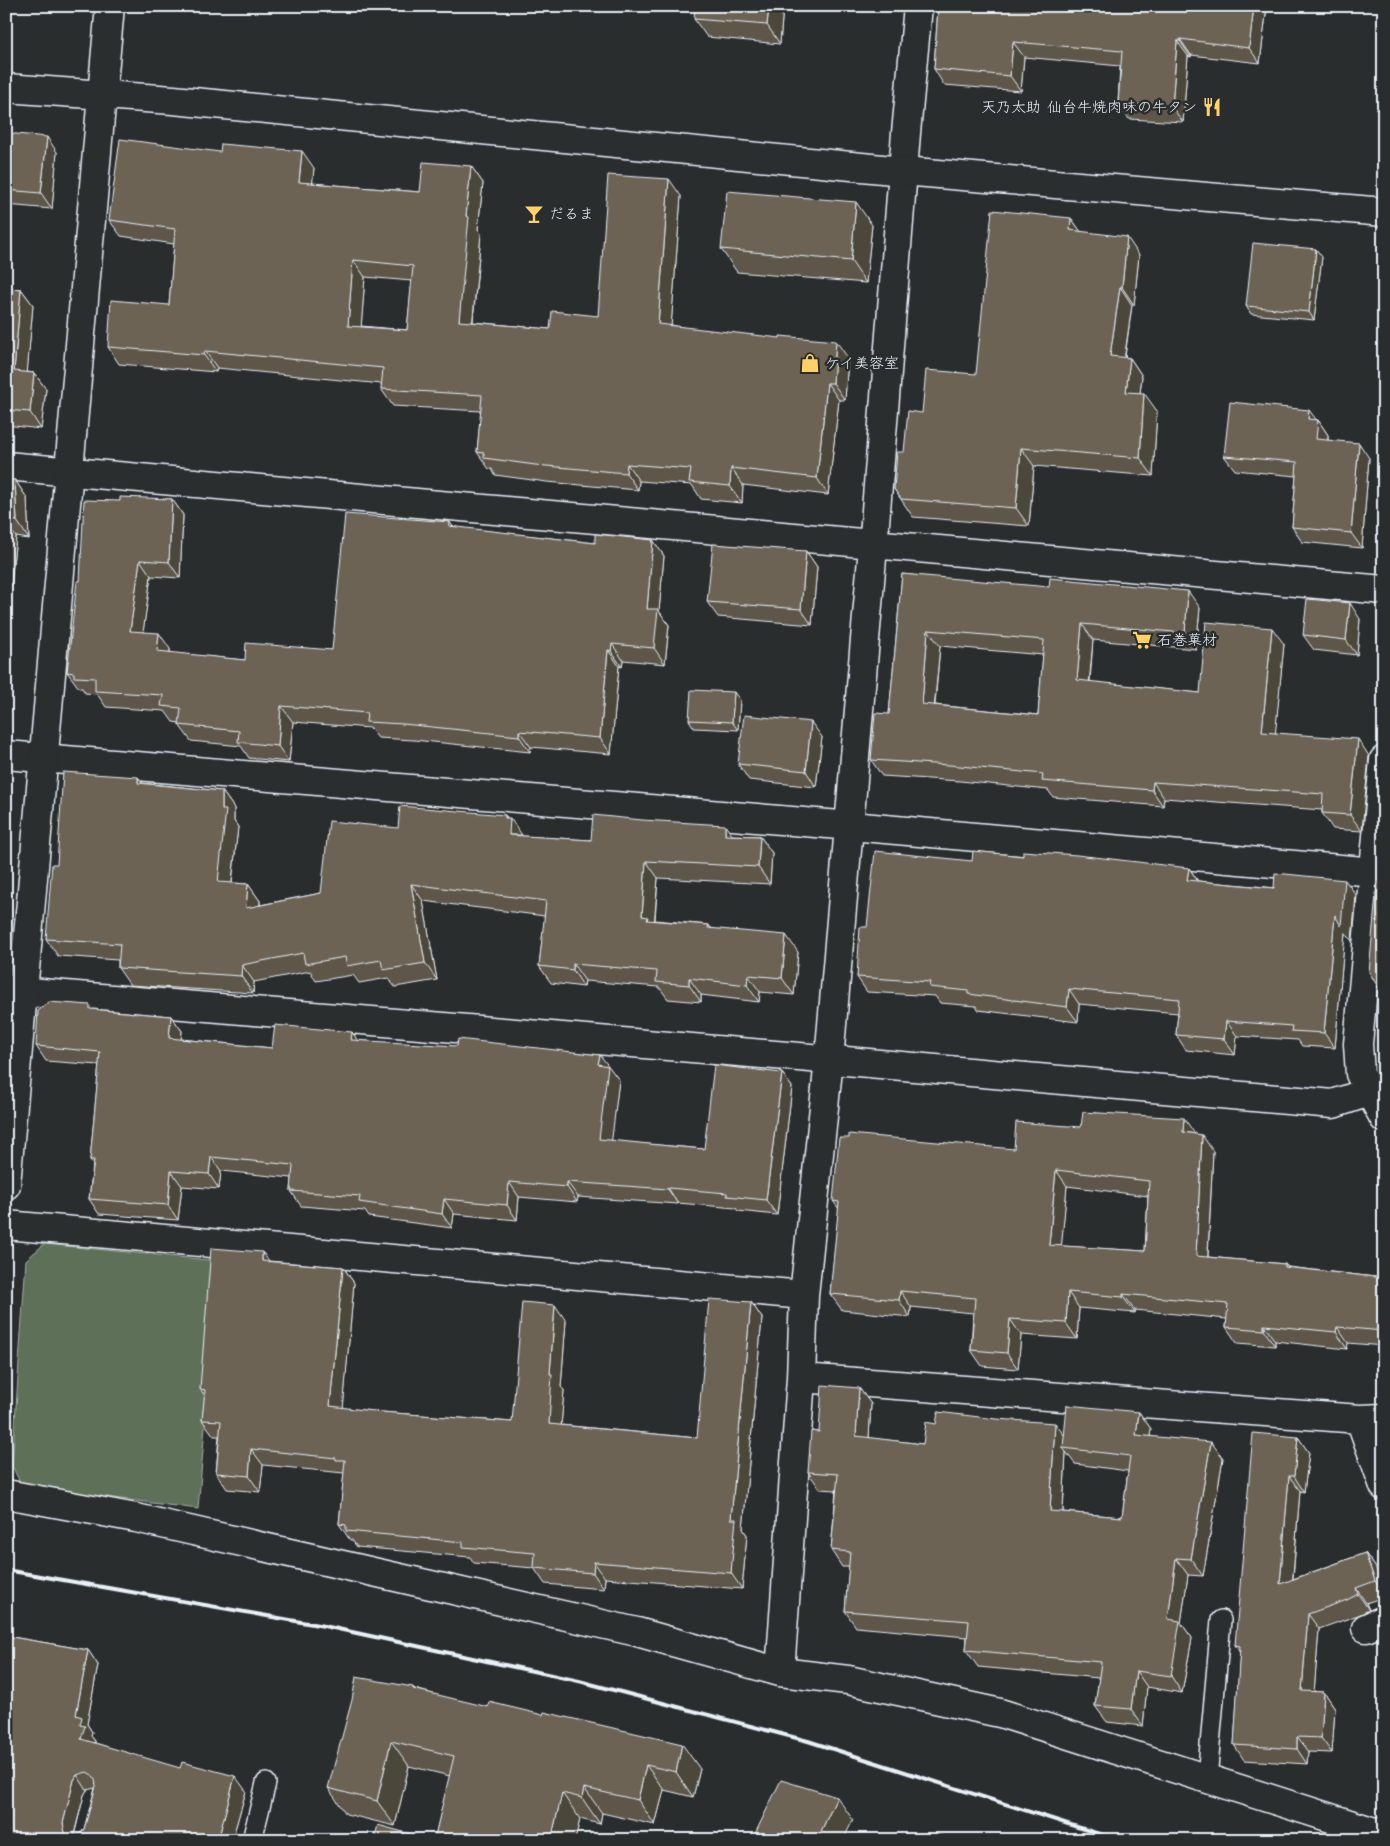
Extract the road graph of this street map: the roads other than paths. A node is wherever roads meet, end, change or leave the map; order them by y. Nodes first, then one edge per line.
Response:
1 (110, 6) edge
2 (918, 6) edge
3 (6, 88) edge
4 (102, 95) junction
5 (903, 171) junction
6 (1384, 212) edge
7 (6, 466) edge
8 (70, 472) junction
9 (873, 544) junction
10 (1384, 590) edge
11 (6, 755) edge
12 (43, 758) junction
13 (1384, 760) edge
14 (849, 827) junction
15 (1375, 872) junction
16 (15, 991) edge
17 (829, 1060) junction
18 (1377, 1088) edge
19 (1384, 1118) edge
20 (6, 1185) edge
21 (6, 1225) edge
22 (804, 1295) junction
23 (801, 1378) junction
24 (1372, 1419) edge
25 (1384, 1486) edge
26 (6, 1494) edge
27 (1221, 1620) dead end
28 (780, 1672) junction
29 (1207, 1778) junction
30 (266, 1783) dead end
31 (1382, 1834) edge
32 (252, 1840) edge

1 - 4 street
2 - 5 street
3 - 4 street
4 - 5 street
4 - 8 street
5 - 6 street
5 - 9 street
7 - 8 street
8 - 9 street
8 - 12 street
9 - 10 street
9 - 14 street
11 - 12 street
12 - 14 street
12 - 16 street
13 - 15 street
14 - 15 street
14 - 17 street
15 - 18 street
16 - 17 street
16 - 20 street
17 - 18 street
17 - 22 street
18 - 19 street
21 - 22 street
22 - 23 street
23 - 24 street
23 - 28 street
24 - 25 street
26 - 28 street
27 - 29 lane
28 - 29 street
29 - 31 street
30 - 32 lane

